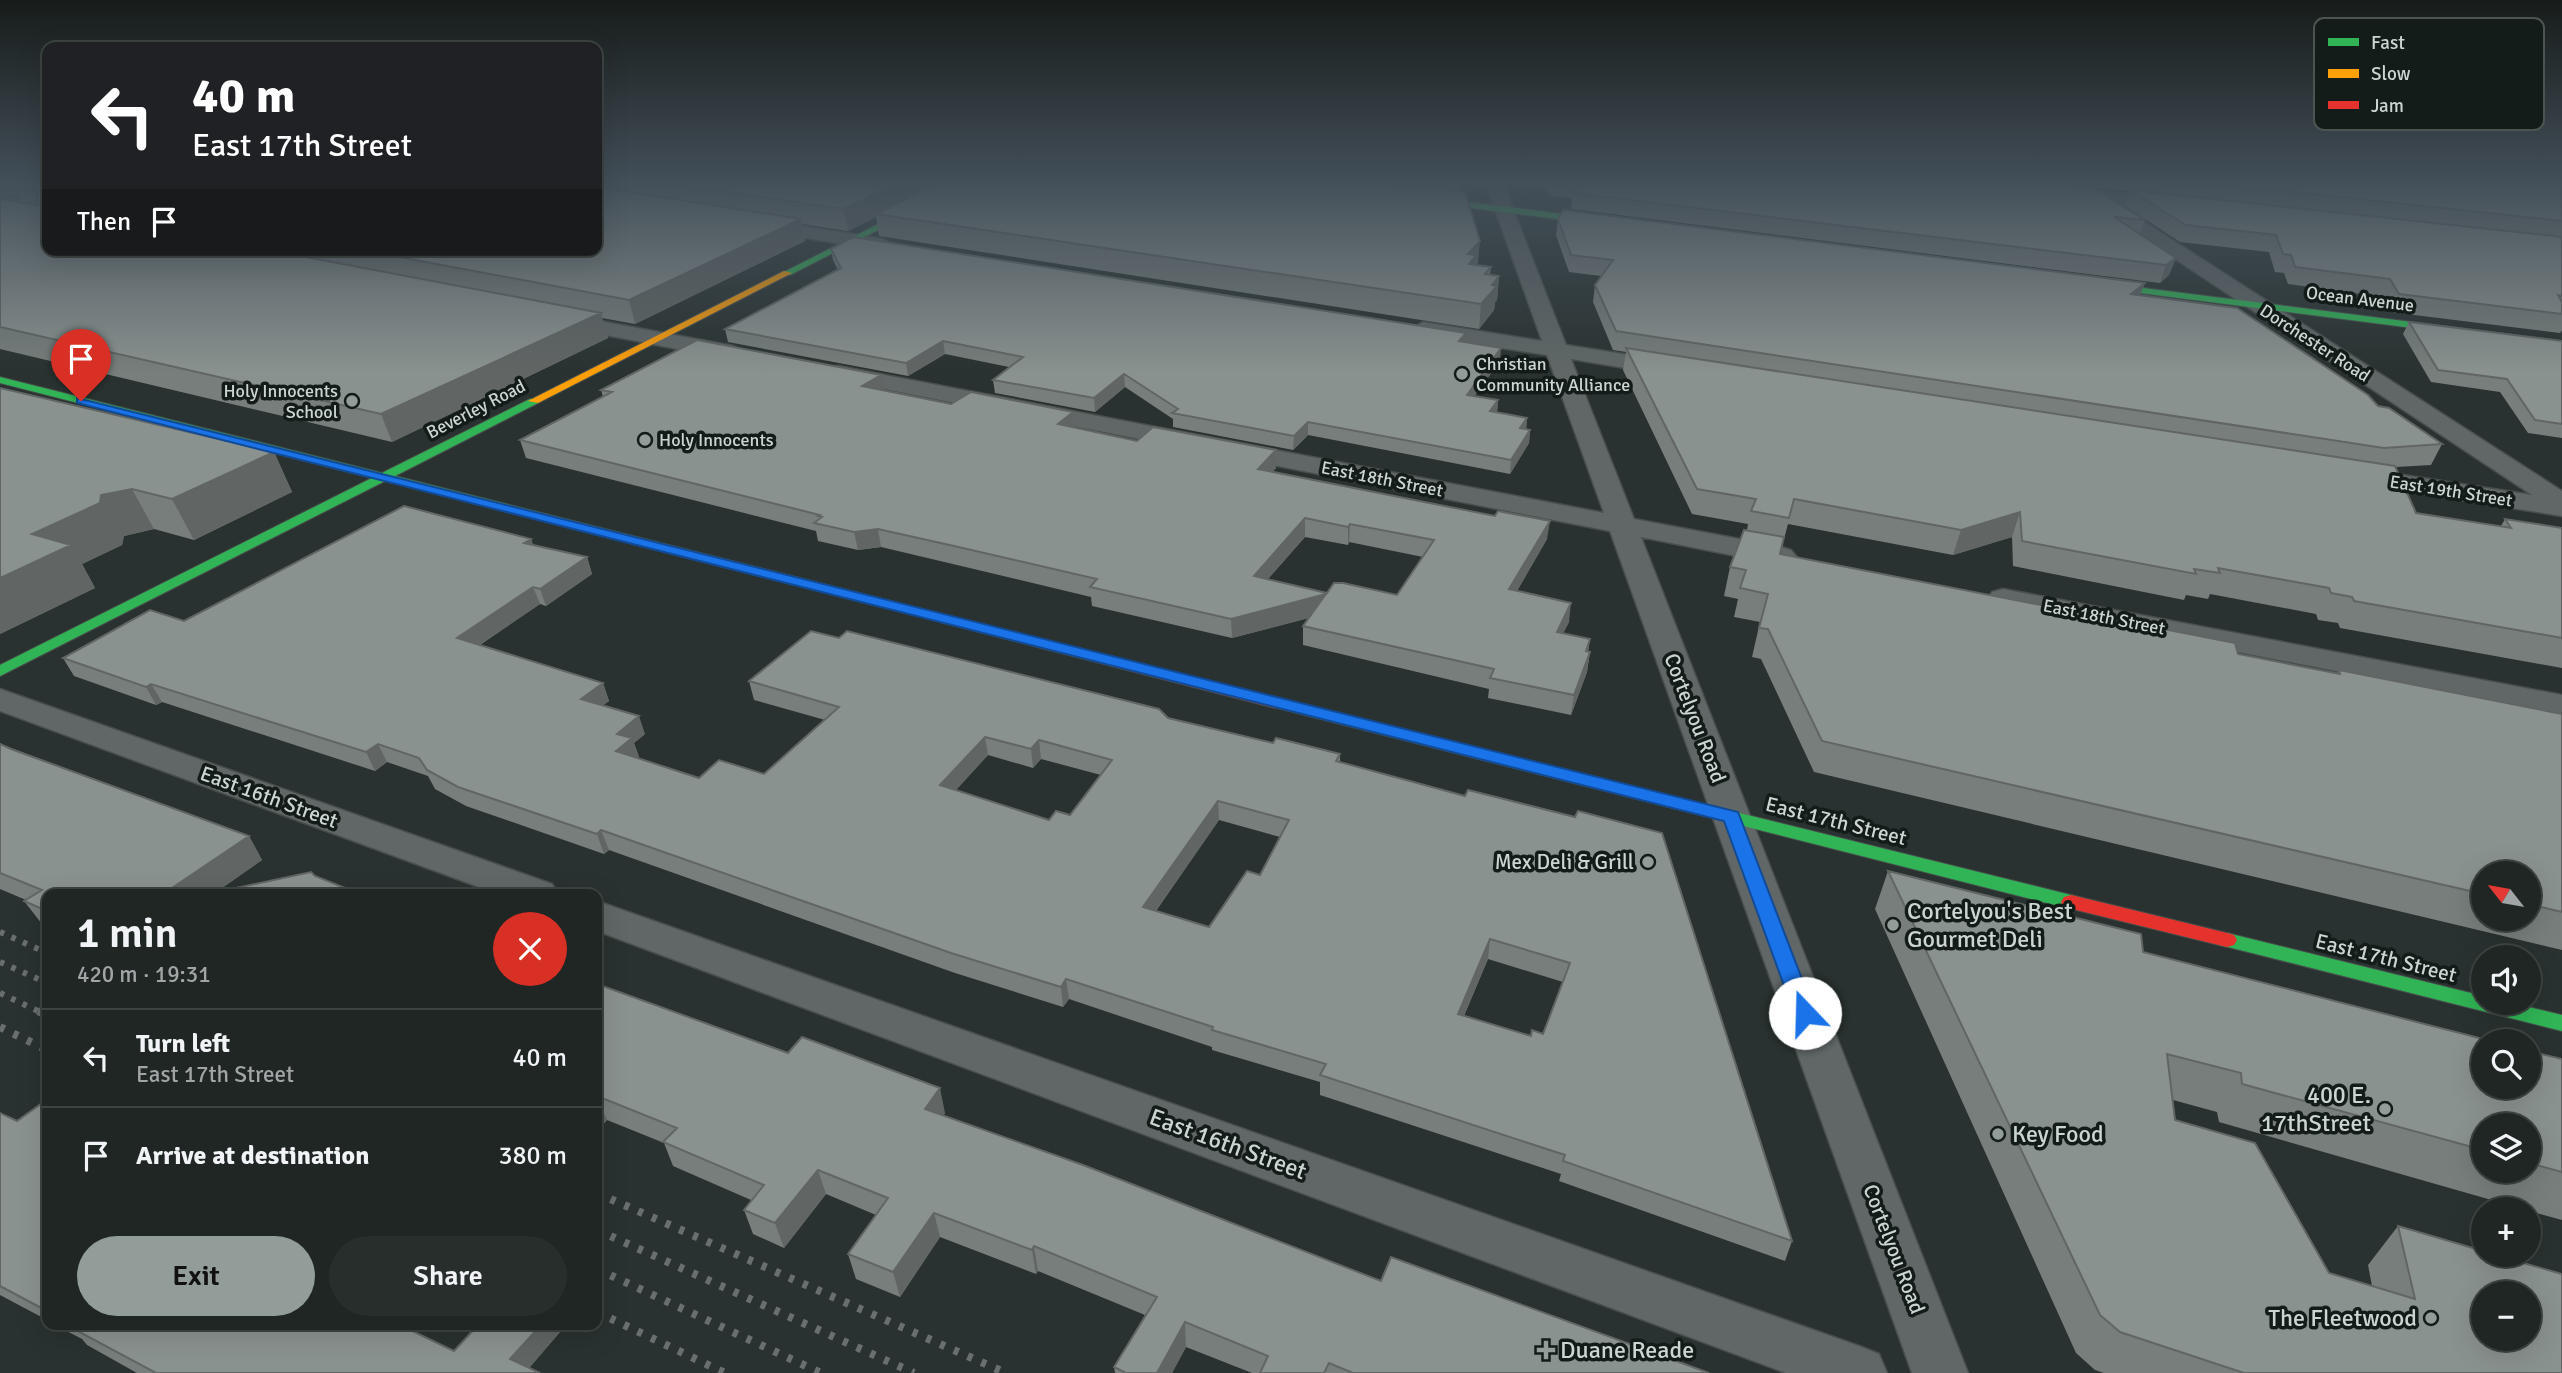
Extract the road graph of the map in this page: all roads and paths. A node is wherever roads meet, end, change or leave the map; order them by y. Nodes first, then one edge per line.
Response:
1 (844, 245) edge
2 (888, 245) edge
3 (1517, 245) edge
4 (2167, 245) edge
5 (908, 248) edge
6 (2071, 282) edge
7 (2257, 305) junction
8 (532, 314) edge
9 (1404, 326) edge
10 (659, 338) junction
11 (2562, 344) edge
12 (1557, 350) junction
13 (753, 357) edge
14 (808, 367) edge
15 (1687, 371) edge
16 (0, 380) edge
17 (2336, 472) edge
18 (384, 478) junction
19 (2562, 505) edge
20 (1622, 525) junction
21 (1808, 561) edge
22 (1972, 592) edge
23 (0, 671) edge
24 (0, 699) edge
25 (2562, 705) edge
26 (1732, 817) junction
27 (524, 889) edge
28 (602, 917) edge
29 (2562, 1023) edge
30 (1859, 1373) edge
31 (1940, 1373) edge

1 - 10 street, Beverley Road
2 - 5 street
3 - 12 street, Cortelyou Road
4 - 7 street, Dorchester Road
6 - 7 street, Ocean Avenue
7 - 11 street, Ocean Avenue
7 - 19 street, Dorchester Road
8 - 10 street
9 - 12 street
10 - 13 street
10 - 18 street, Beverley Road
12 - 15 street
12 - 20 street, Cortelyou Road
14 - 20 street, East 18th Street
16 - 18 street, East 17th Street
17 - 19 street, East 19th Street
18 - 23 street, Beverley Road
18 - 26 street, East 17th Street
20 - 21 street, East 18th Street
20 - 26 street, Cortelyou Road
22 - 25 street, East 18th Street
24 - 27 street, East 16th Street
26 - 29 street, East 17th Street
26 - 31 street, Cortelyou Road
28 - 30 street, East 16th Street

